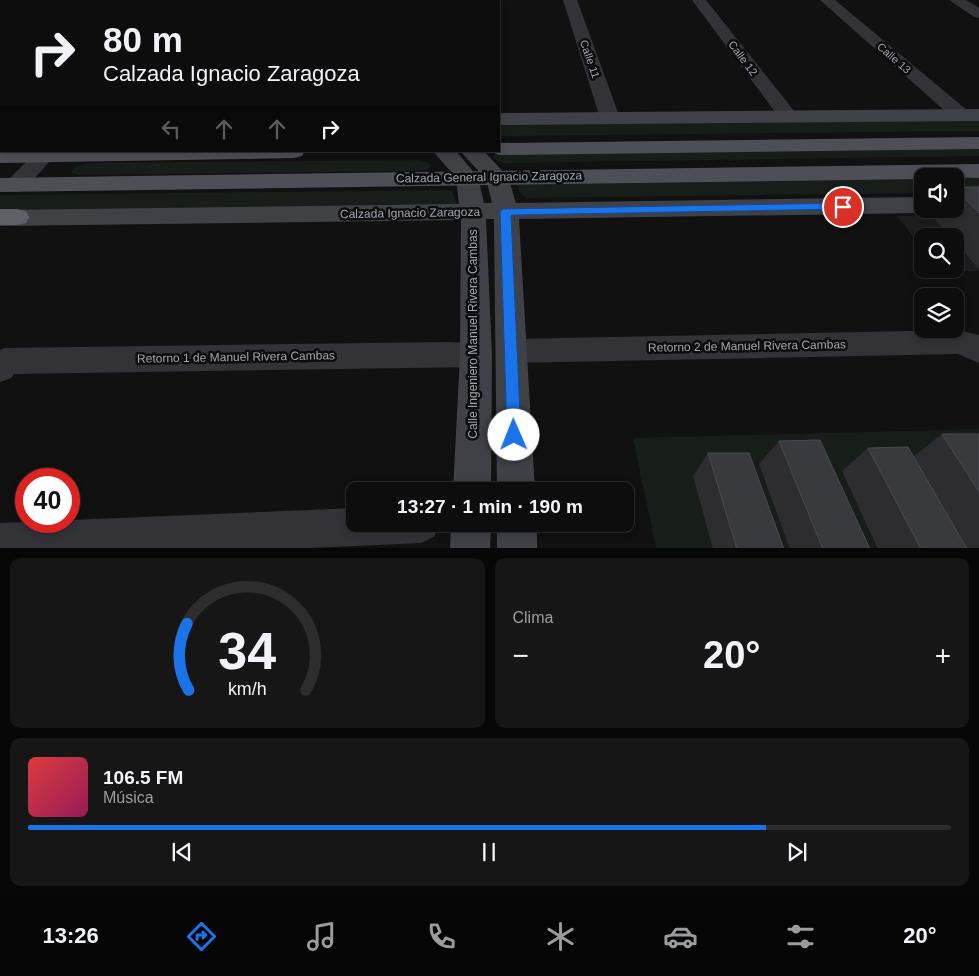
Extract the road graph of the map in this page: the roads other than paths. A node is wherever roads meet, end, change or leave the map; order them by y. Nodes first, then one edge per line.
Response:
1 (570, 0) edge
2 (699, 0) edge
3 (827, 0) edge
4 (956, 0) edge
5 (979, 14) edge
6 (970, 115) edge
7 (788, 116) junction
8 (610, 118) junction
9 (500, 119) edge
10 (979, 143) edge
11 (500, 149) edge
12 (170, 152) edge
13 (446, 152) edge
14 (47, 153) edge
15 (0, 156) edge
16 (478, 169) edge
17 (979, 171) edge
18 (8, 185) edge
19 (914, 205) edge
20 (473, 212) junction
21 (506, 212) junction
22 (6, 217) edge
23 (512, 351) junction
24 (979, 351) edge
25 (476, 355) junction
26 (0, 369) edge
27 (472, 482) edge
28 (516, 482) edge
29 (346, 527) edge
30 (471, 532) edge
31 (517, 532) edge
32 (0, 542) edge
33 (470, 548) edge
34 (517, 548) edge

1 - 8 street, Calle 11
2 - 7 street, Calle 12
3 - 6 street, Calle 13
4 - 5 street
6 - 7 main road
7 - 8 main road
8 - 9 main road
10 - 11 main road
12 - 14 main road
13 - 16 main road
14 - 15 main road
14 - 18 street
16 - 17 main road, Calzada General Ignacio Zaragoza
16 - 18 main road, Calzada General Ignacio Zaragoza
16 - 20 main road, Calle Ingeniero Manuel Rivera Cambas
16 - 21 main road
19 - 21 main road, Calzada Ignacio Zaragoza
20 - 21 main road, Calzada Ignacio Zaragoza
20 - 22 main road, Calzada Ignacio Zaragoza
20 - 25 main road, Calle Ingeniero Manuel Rivera Cambas
21 - 23 main road
23 - 24 street, Retorno 2 de Manuel Rivera Cambas
23 - 28 main road
25 - 26 street, Retorno 1 de Manuel Rivera Cambas
25 - 27 main road, Calle Ingeniero Manuel Rivera Cambas
29 - 32 street
30 - 33 main road
31 - 34 main road

